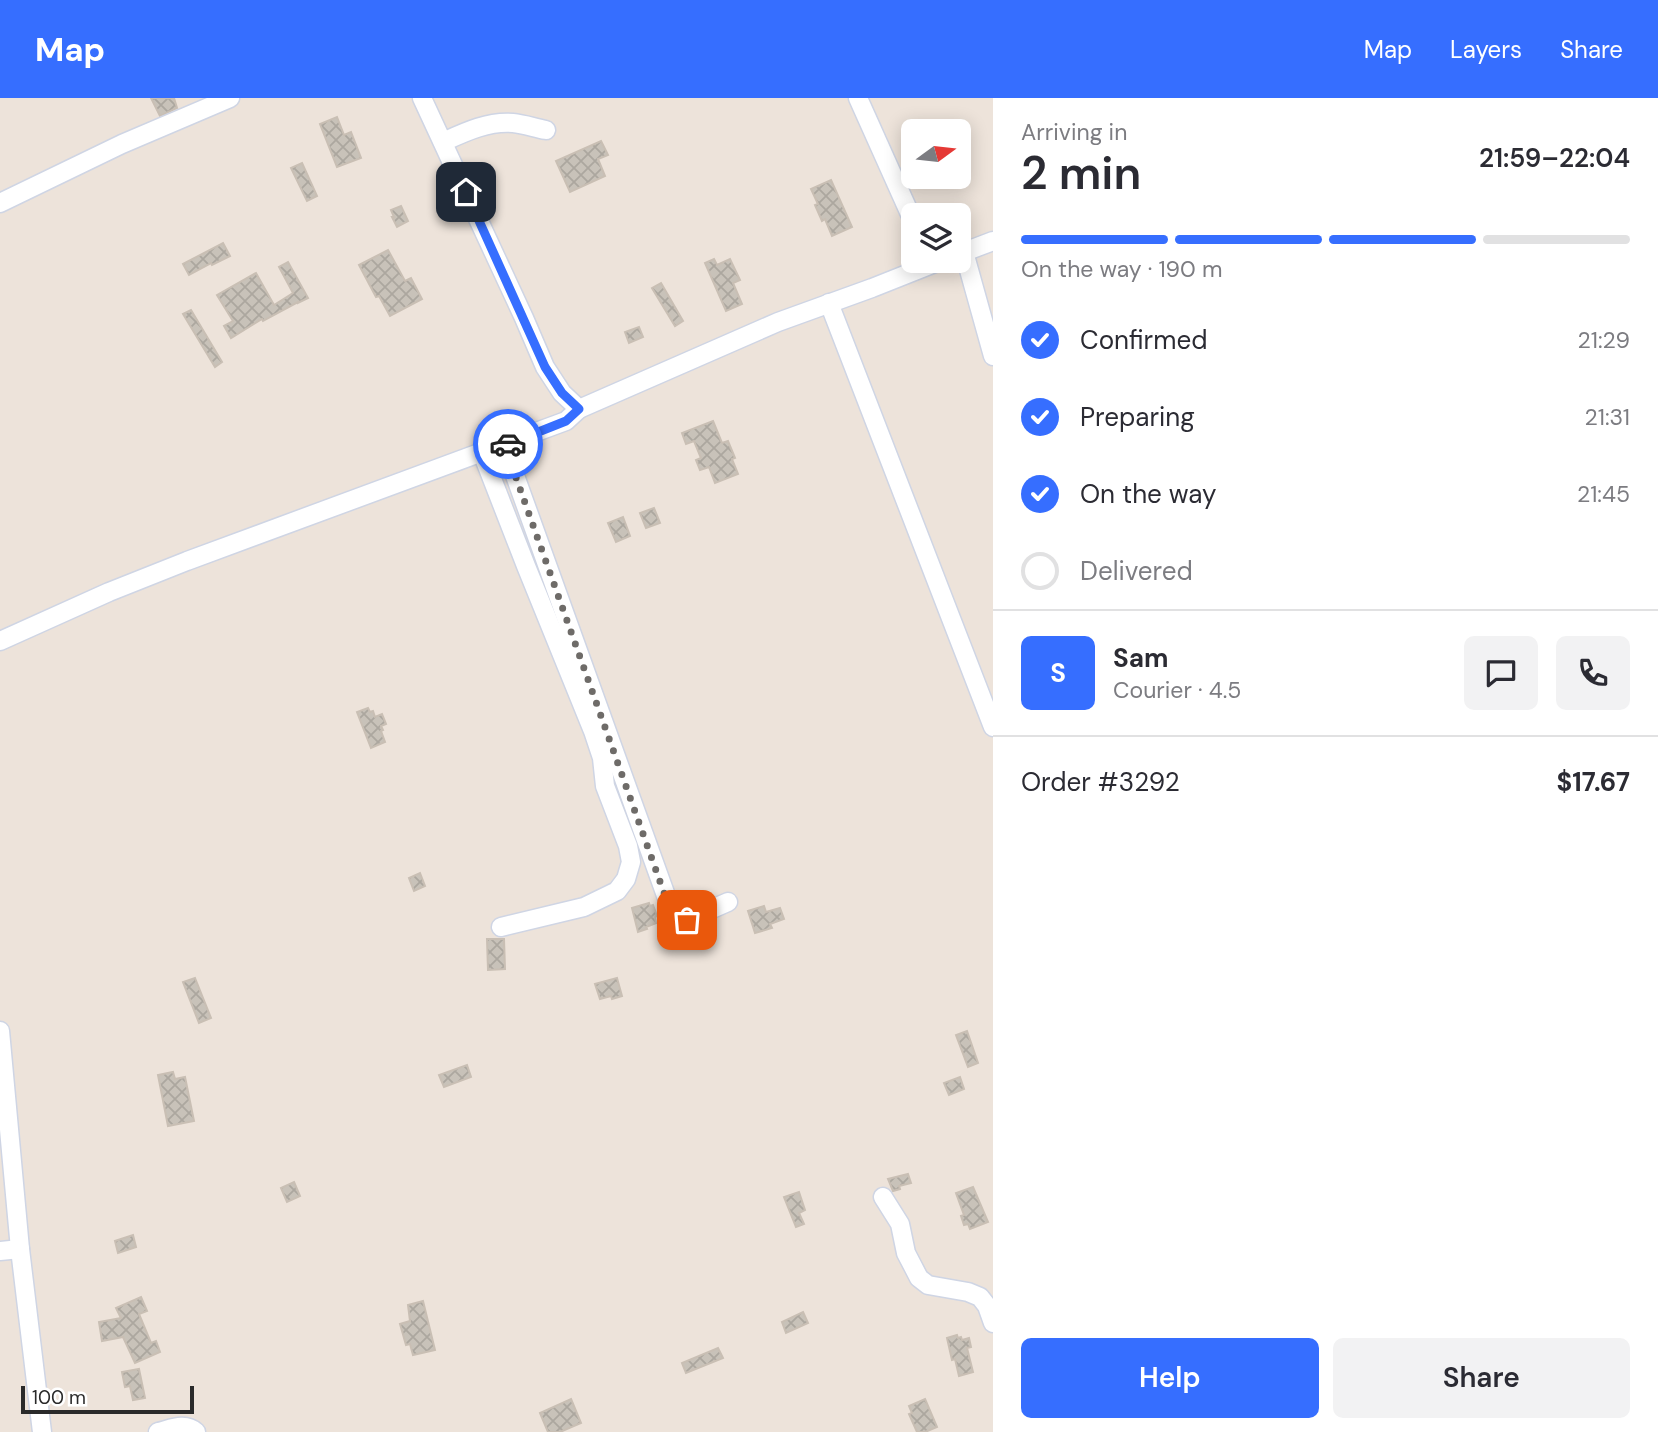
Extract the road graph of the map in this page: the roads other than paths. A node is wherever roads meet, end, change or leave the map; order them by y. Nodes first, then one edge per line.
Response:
1 (230, 98) edge
2 (422, 98) edge
3 (858, 98) edge
4 (546, 130) dead end
5 (443, 142) junction
6 (0, 203) edge
7 (905, 203) edge
8 (993, 241) edge
9 (971, 249) edge
10 (906, 273) edge
11 (967, 273) edge
12 (829, 303) junction
13 (993, 356) edge
14 (579, 409) junction
15 (505, 445) junction
16 (482, 453) junction
17 (0, 641) edge
18 (993, 727) edge
19 (728, 902) dead end
20 (501, 928) dead end
21 (0, 1031) edge
22 (883, 1197) dead end
23 (20, 1249) junction
24 (0, 1251) edge
25 (993, 1323) edge
26 (42, 1432) edge
27 (158, 1432) edge
28 (196, 1432) edge

1 - 6 street
2 - 5 street
3 - 7 street
4 - 5 street
5 - 14 street
8 - 9 street
10 - 12 street
11 - 13 street
12 - 14 street
12 - 18 street
14 - 15 street
15 - 16 street
15 - 19 street
16 - 17 street
16 - 20 street
21 - 23 street
22 - 25 street
23 - 24 street
23 - 26 street
27 - 28 street

